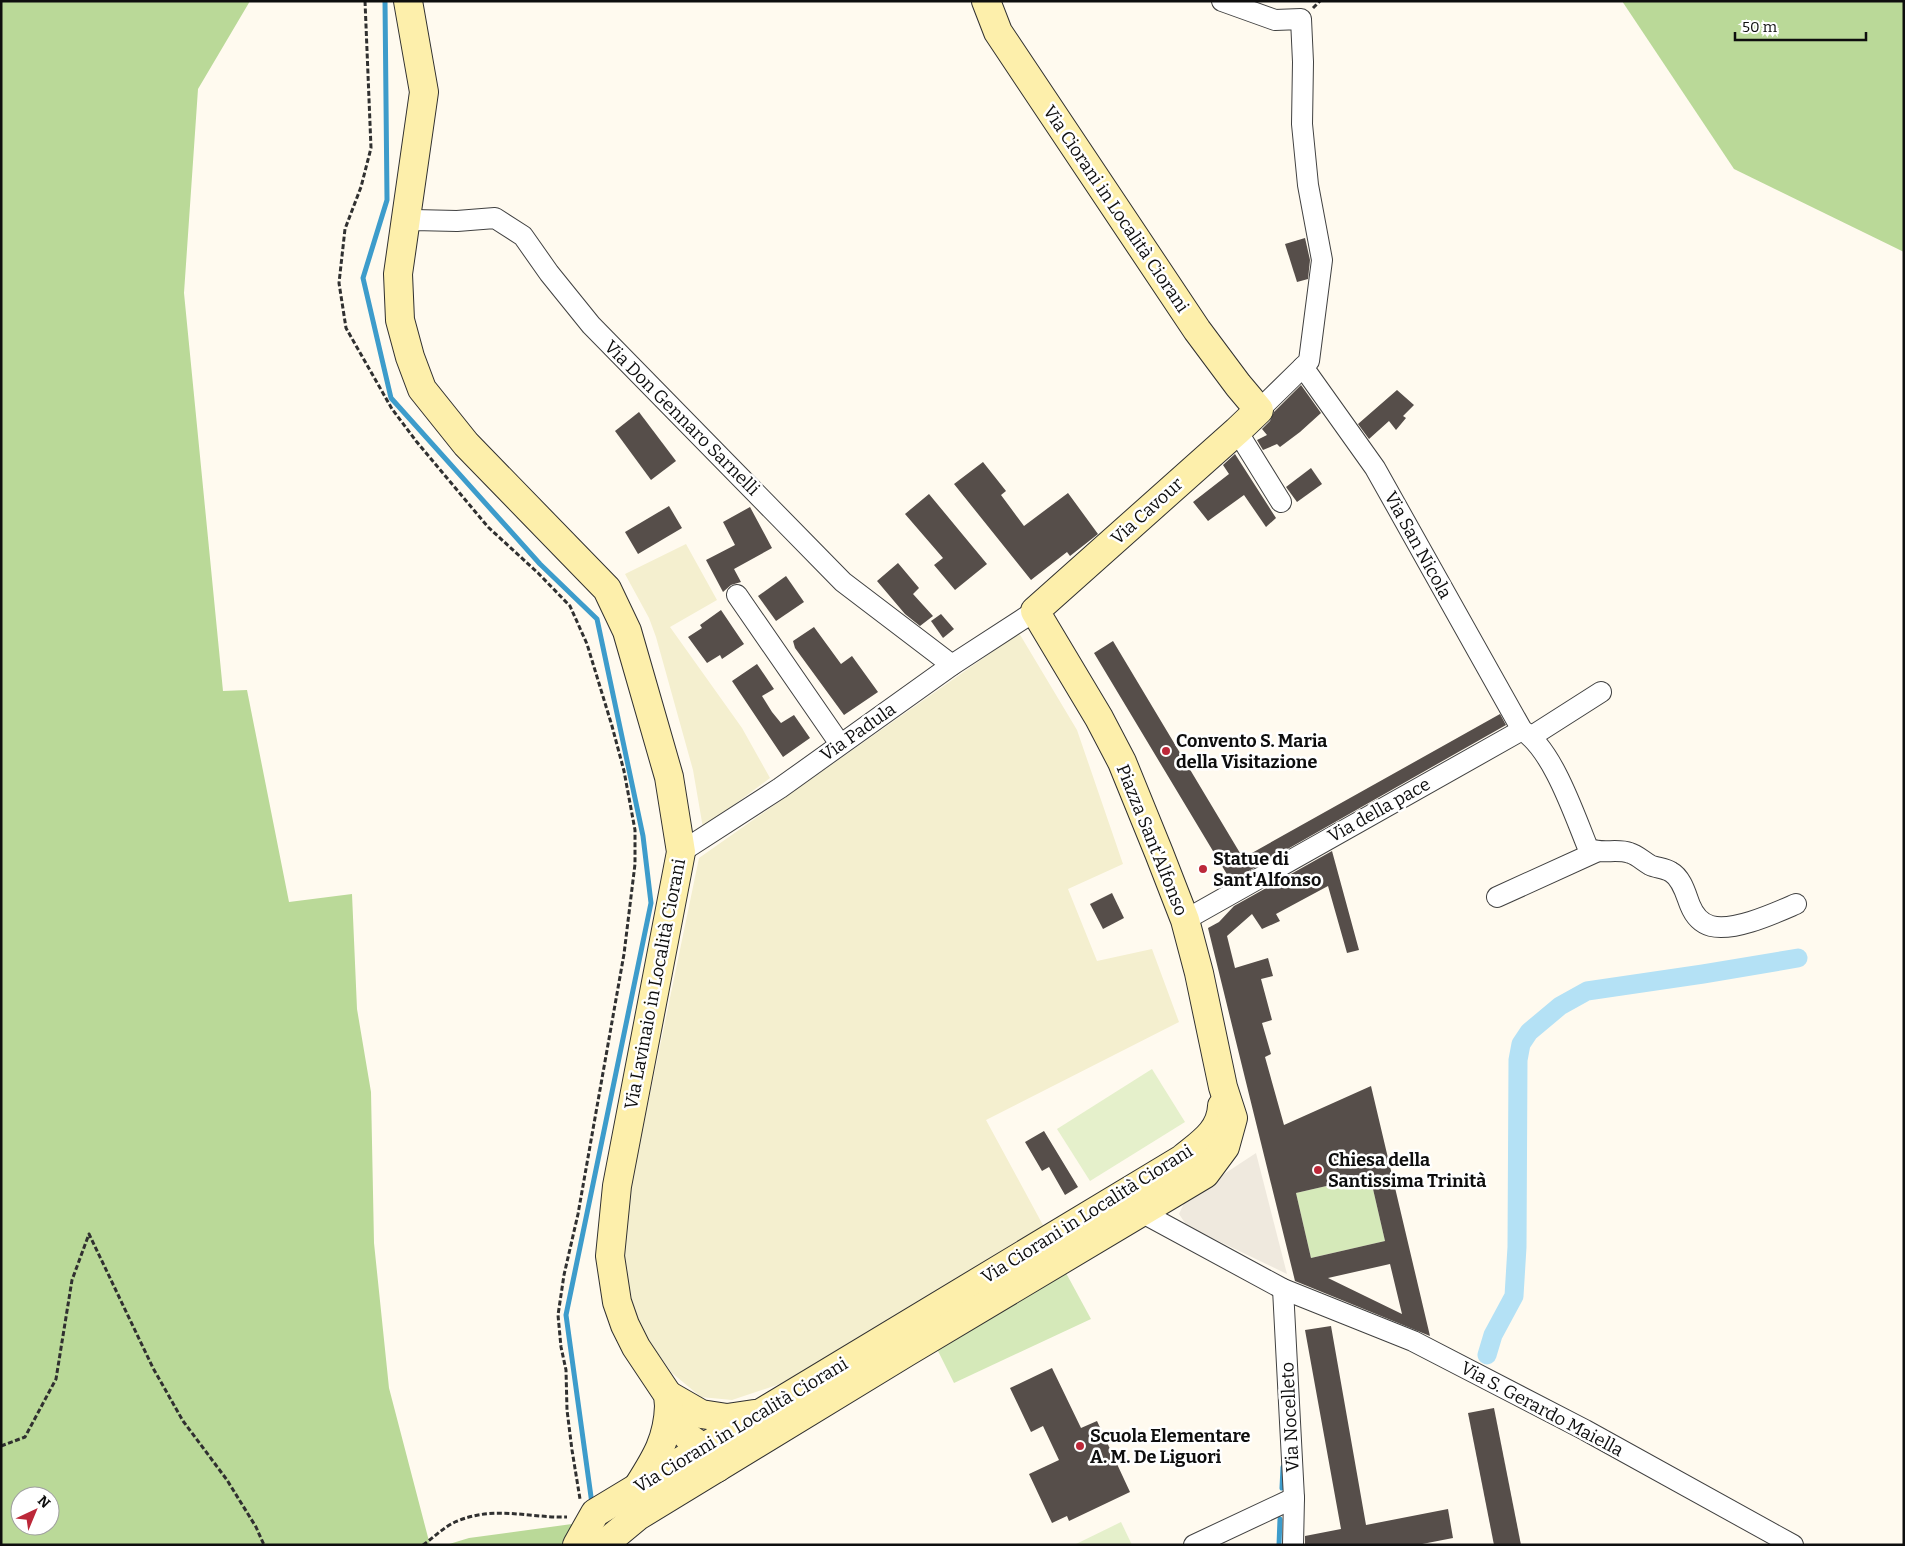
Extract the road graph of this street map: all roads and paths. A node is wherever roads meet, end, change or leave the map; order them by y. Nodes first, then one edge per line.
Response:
1 (366, 1) edge
2 (408, 1) edge
3 (986, 1) edge
4 (1222, 1) edge
5 (404, 225) junction
6 (1303, 367) junction
7 (1259, 410) junction
8 (1237, 431) junction
9 (1280, 502) dead end
10 (737, 595) dead end
11 (1034, 612) junction
12 (952, 665) junction
13 (1601, 692) dead end
14 (1527, 733) junction
15 (840, 744) junction
16 (681, 852) junction
17 (1596, 852) junction
18 (1497, 897) dead end
19 (1796, 904) dead end
20 (1185, 920) junction
21 (1223, 1087) joint
22 (1135, 1201) junction
23 (1283, 1289) junction
24 (672, 1400) junction
25 (761, 1412) junction
26 (1, 1446) edge
27 (710, 1458) junction
28 (637, 1488) junction
29 (1294, 1498) junction
30 (589, 1539) edge
31 (264, 1545) edge
32 (423, 1545) edge
33 (1194, 1545) edge
34 (1293, 1545) edge
35 (1793, 1545) edge

1 - 30 path
2 - 5 street, Via Lavinaio in Località Ciorani
3 - 7 street, Via Ciorani in Località Ciorani
4 - 6 street
5 - 12 street, Via Don Gennaro Sarnelli
5 - 16 street, Via Lavinaio in Località Ciorani
6 - 7 street
6 - 14 street, Via San Nicola
7 - 8 street, Via Cavour
8 - 9 street
8 - 11 street, Via Cavour
10 - 15 street
11 - 12 street, Via Padula
11 - 20 street, Piazza Sant'Alfonso
12 - 15 street, Via Padula
13 - 14 street, Via della pace
14 - 17 street, Via San Nicola
14 - 20 street, Via della pace
15 - 16 street, Via Padula
16 - 24 street, Via Lavinaio in Località Ciorani
17 - 18 street
17 - 19 street
20 - 21 street, Piazza Sant'Alfonso
21 - 22 street, Via Ciorani in Località Ciorani
22 - 23 street, Via S. Gerardo Maiella
22 - 25 street, Via Ciorani in Località Ciorani
22 - 27 street, Via Ciorani in Località Ciorani
23 - 29 street, Via Nocelleto
23 - 35 street, Via S. Gerardo Maiella
24 - 25 street
24 - 27 street, Via Lavinaio in Località Ciorani
24 - 28 street
25 - 27 street, Via Ciorani in Località Ciorani
26 - 31 path
27 - 28 street, Via Ciorani in Località Ciorani
27 - 30 street, Via Ciorani in Località Ciorani
28 - 30 street, Via Ciorani in Località Ciorani
29 - 33 street
29 - 34 street, Via Nocelleto
30 - 32 path

